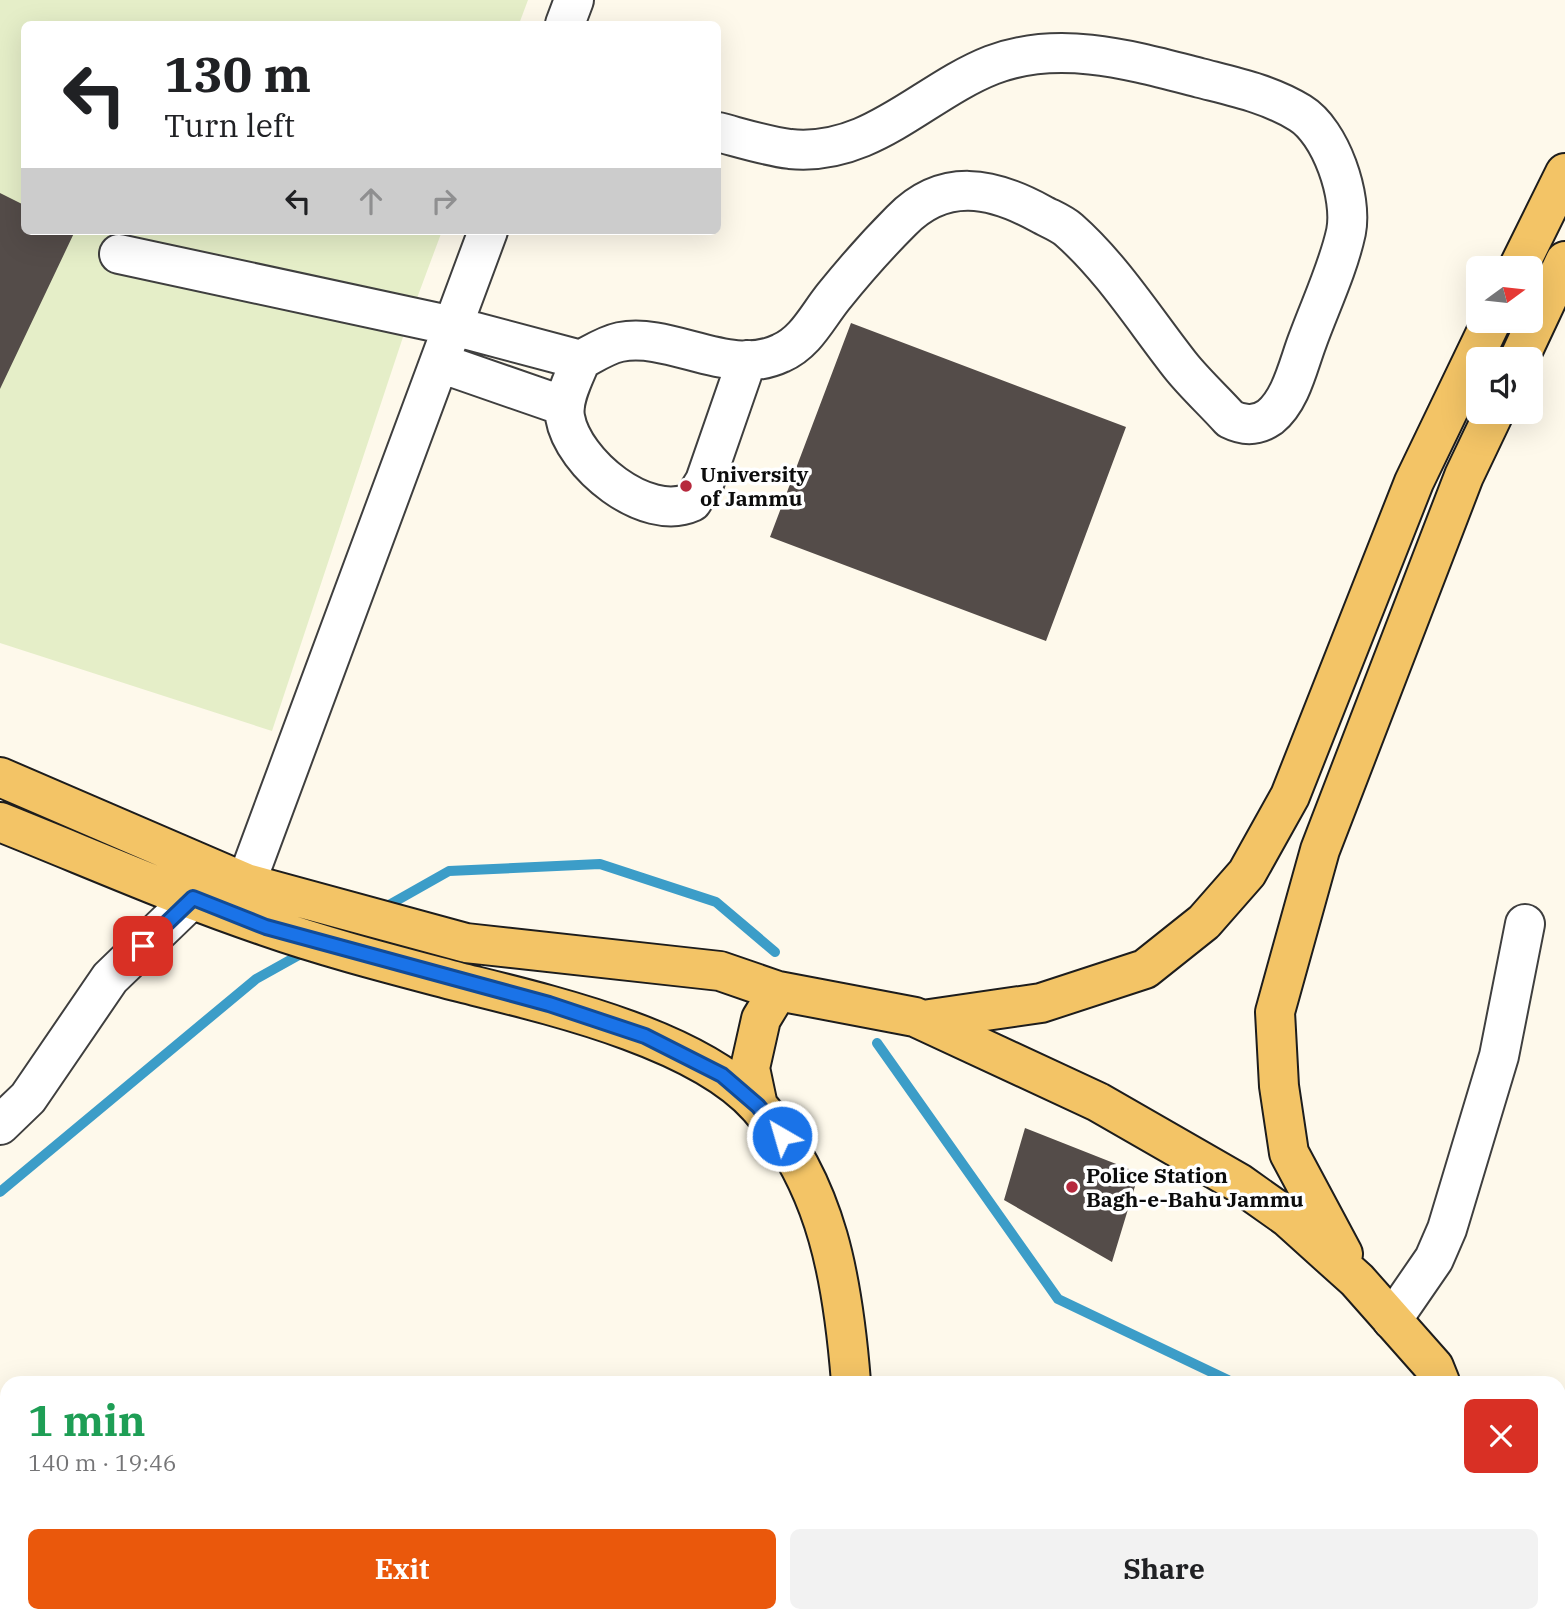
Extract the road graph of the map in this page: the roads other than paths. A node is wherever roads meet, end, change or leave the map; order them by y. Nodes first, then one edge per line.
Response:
1 (574, 0) edge
2 (566, 21) edge
3 (721, 133) edge
4 (1565, 173) edge
5 (487, 235) edge
6 (119, 254) dead end
7 (1524, 256) edge
8 (1565, 261) edge
9 (453, 326) junction
10 (1486, 333) edge
11 (1525, 347) edge
12 (581, 360) junction
13 (747, 360) junction
14 (440, 363) junction
15 (564, 406) junction
16 (1489, 424) edge
17 (0, 777) edge
18 (0, 822) edge
19 (193, 898) junction
20 (261, 900) junction
21 (1525, 925) dead end
22 (778, 992) junction
23 (923, 1020) junction
24 (758, 1106) junction
25 (0, 1125) edge
26 (1357, 1280) junction
27 (1392, 1320) junction
28 (851, 1376) edge
29 (1446, 1376) edge

1 - 2 street
3 - 13 street
4 - 7 main road
5 - 9 street
6 - 9 street
8 - 11 main road
9 - 12 street
9 - 14 street
10 - 23 main road
12 - 13 street
12 - 15 street
13 - 15 street
14 - 15 street
14 - 20 street
16 - 26 main road
17 - 20 main road
18 - 19 main road
19 - 20 main road
19 - 25 street
20 - 22 main road
20 - 24 main road
21 - 27 street
22 - 23 main road
22 - 24 main road
23 - 26 main road
24 - 28 main road
26 - 27 main road
27 - 29 main road

